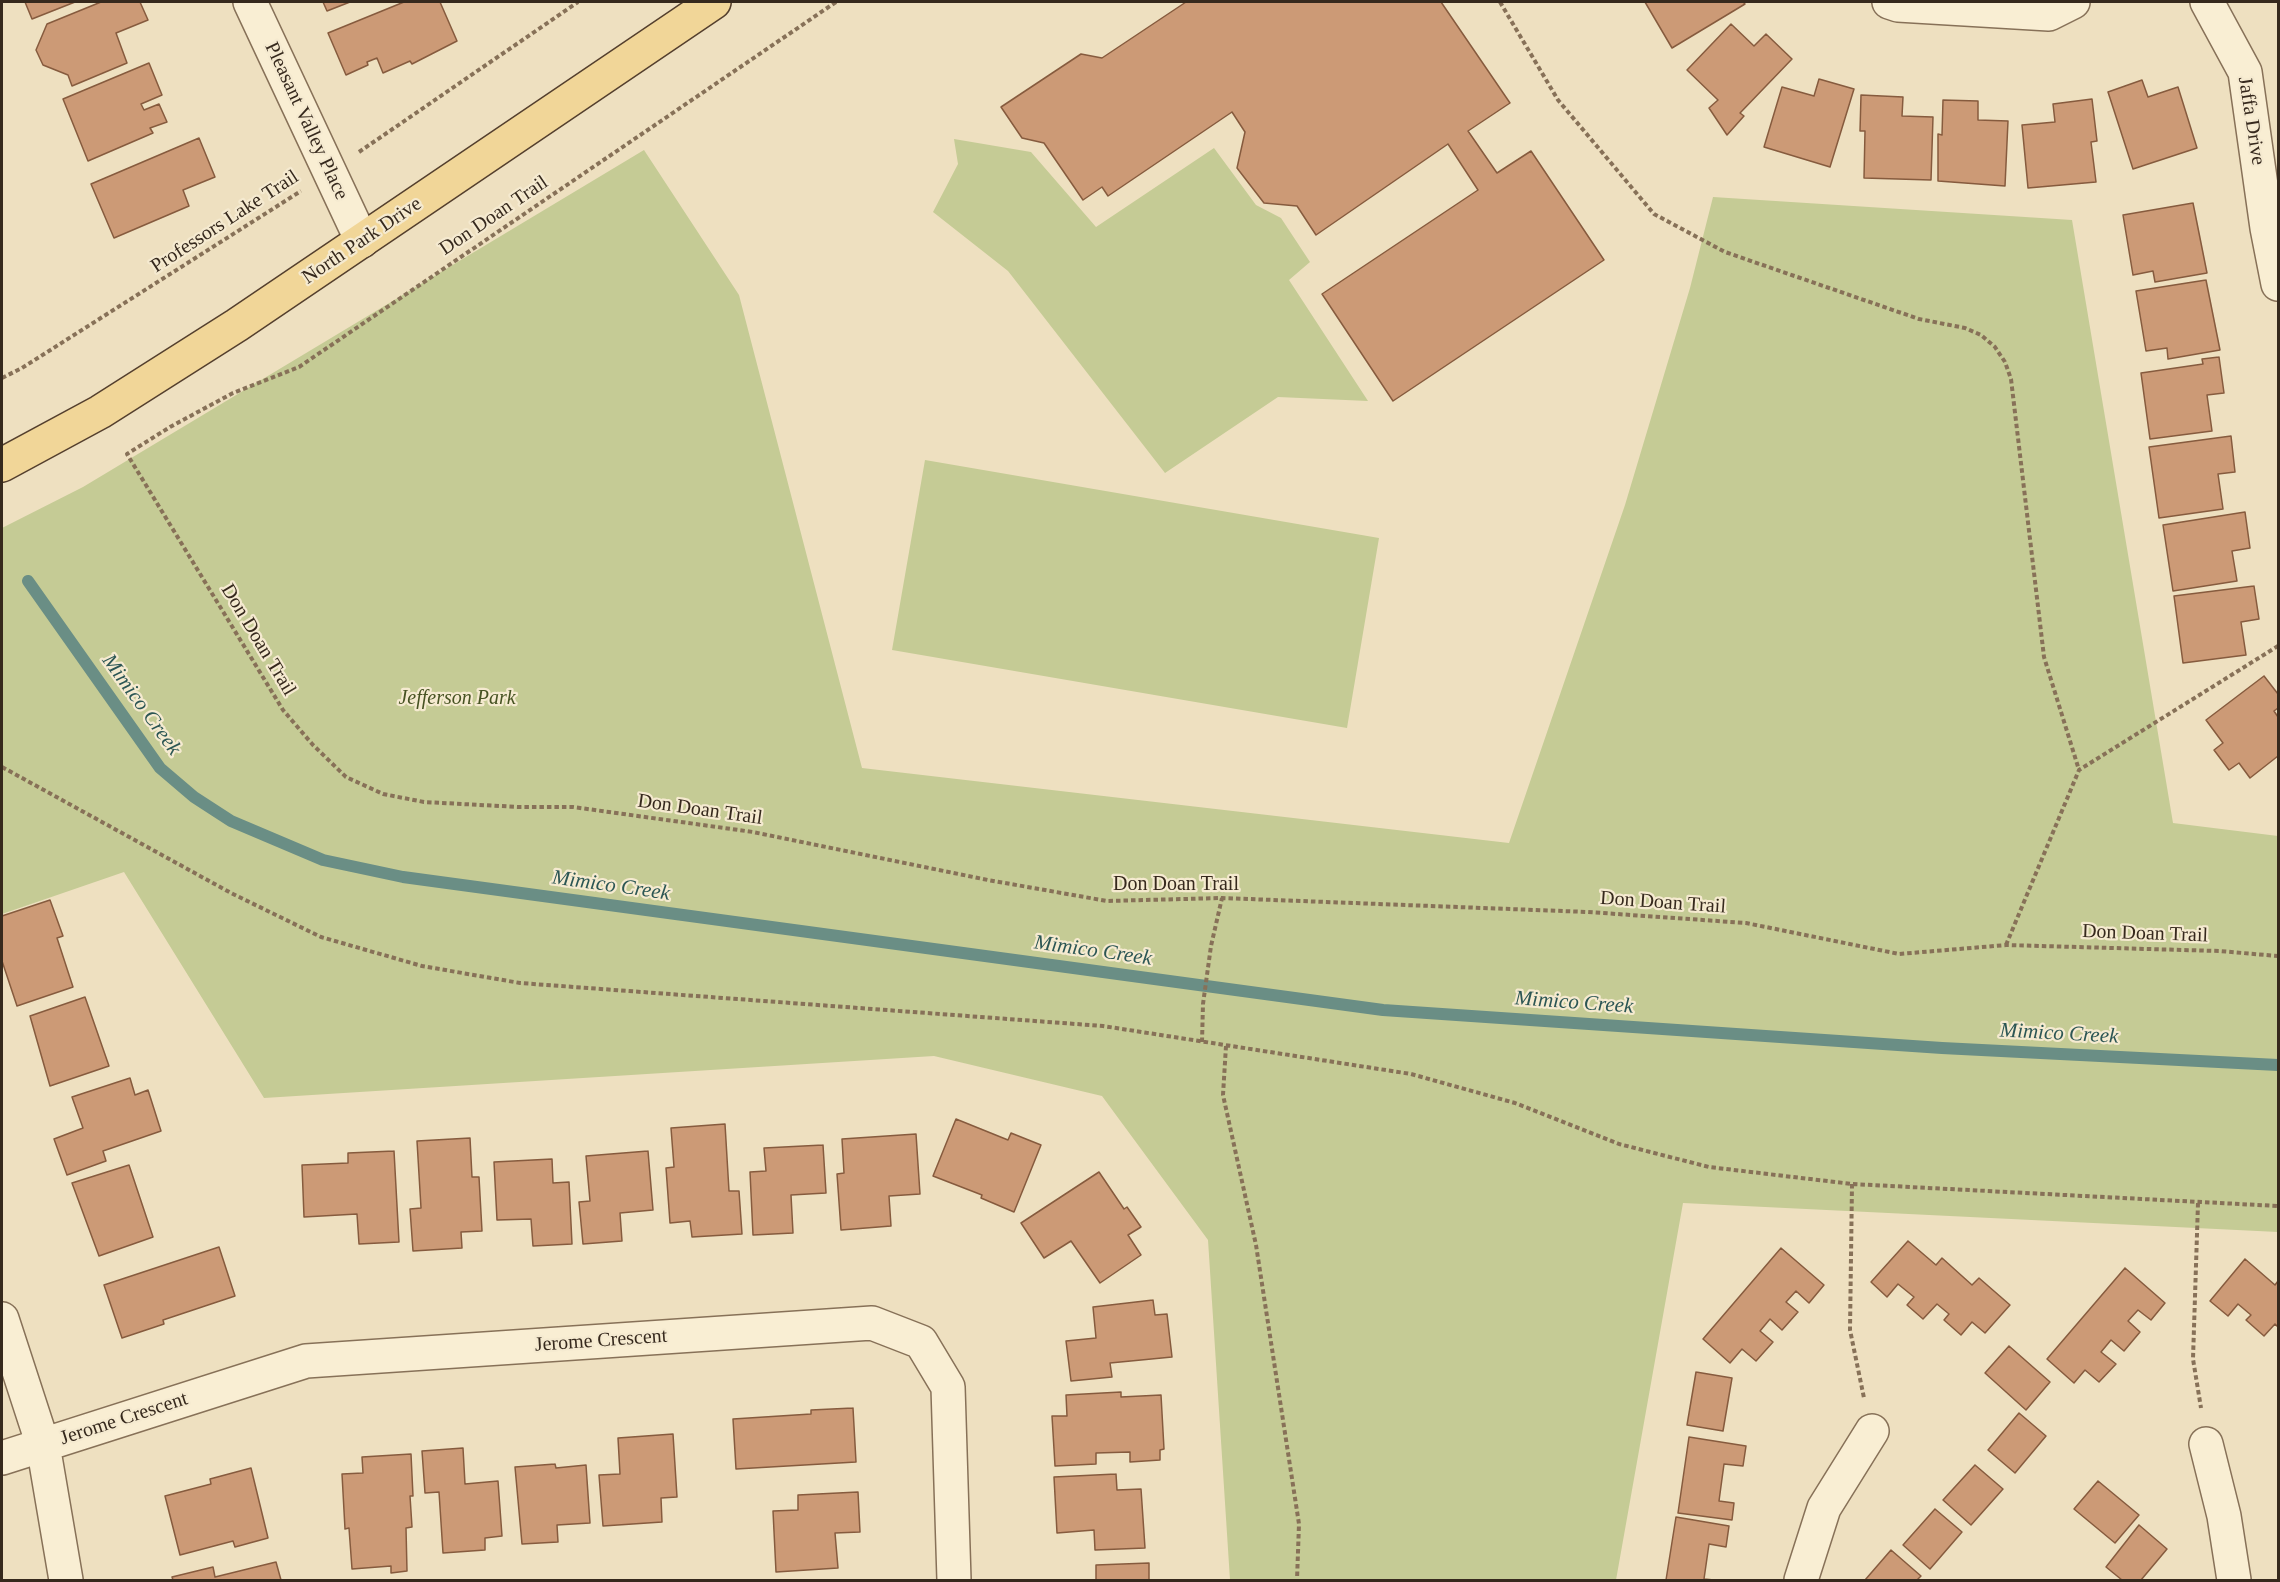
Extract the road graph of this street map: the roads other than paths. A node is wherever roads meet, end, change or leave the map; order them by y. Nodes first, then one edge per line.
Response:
1 (250, 2) edge
2 (714, 2) edge
3 (1889, 2) edge
4 (2073, 2) edge
5 (2207, 2) edge
6 (362, 241) junction
7 (2278, 284) edge
8 (2, 465) edge
9 (2, 1318) edge
10 (1872, 1431) road end
11 (2206, 1444) road end
12 (44, 1445) junction
13 (2, 1458) edge
14 (66, 1581) edge
15 (954, 1581) edge
16 (1801, 1581) edge
17 (2234, 1581) edge

1 - 6 street, Pleasant Valley Place
2 - 6 main road, North Park Drive
3 - 4 street
5 - 7 street, Jaffa Drive
6 - 8 main road, North Park Drive
9 - 12 street
10 - 16 street
11 - 17 street
12 - 13 street, Jerome Crescent
12 - 14 street
12 - 15 street, Jerome Crescent

